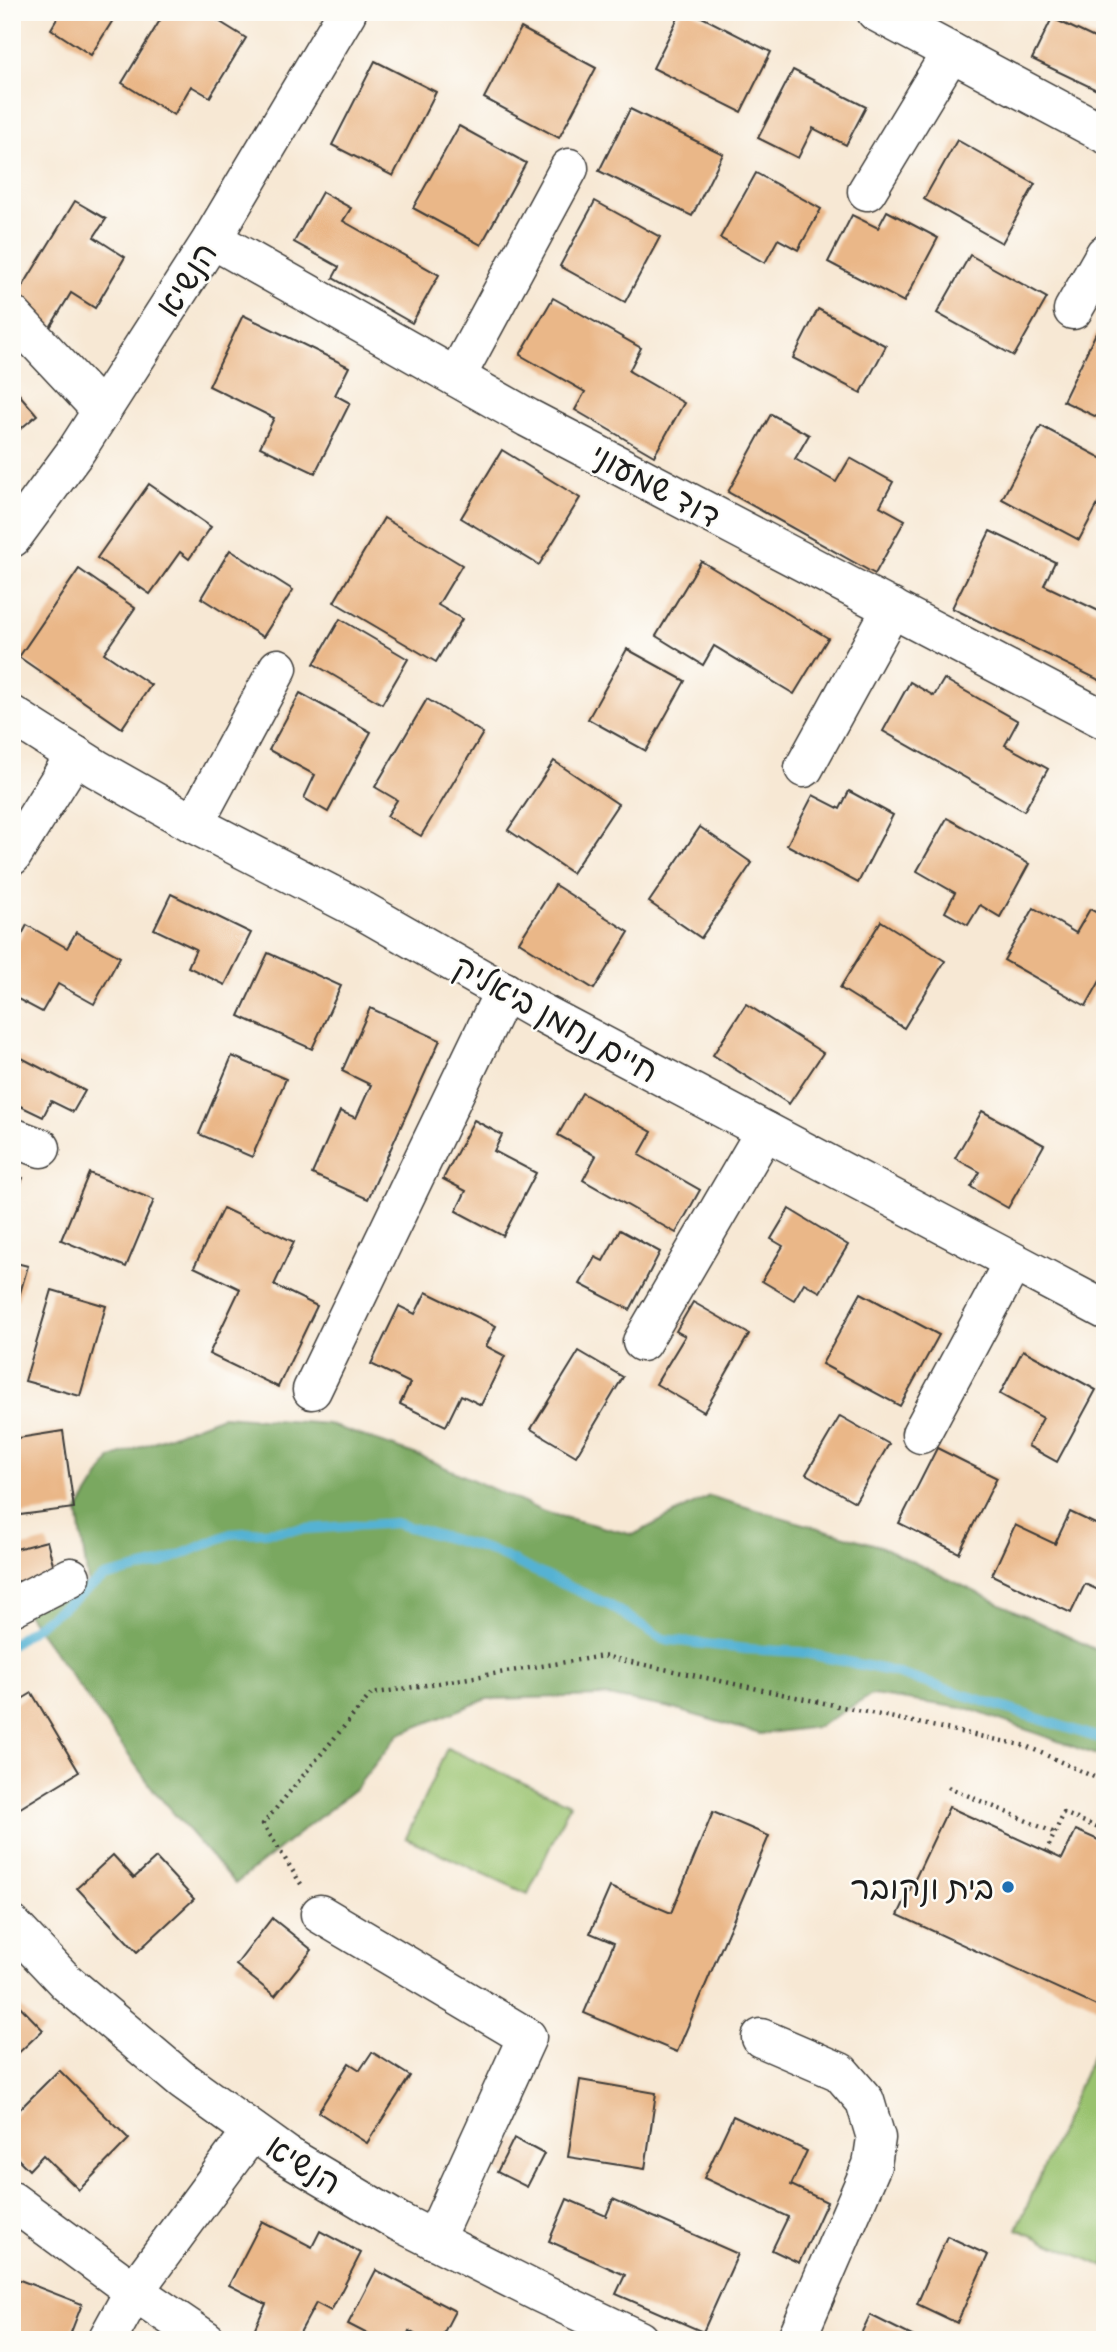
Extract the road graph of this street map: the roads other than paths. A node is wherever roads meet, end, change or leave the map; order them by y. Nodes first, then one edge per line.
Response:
1 (347, 12) edge
2 (876, 12) edge
3 (951, 52) junction
4 (1105, 134) edge
5 (569, 168) dead end
6 (867, 191) dead end
7 (212, 239) junction
8 (1105, 254) edge
9 (1073, 310) dead end
10 (12, 315) edge
11 (456, 377) junction
12 (102, 411) junction
13 (12, 538) edge
14 (892, 608) junction
15 (278, 668) dead end
16 (12, 715) edge
17 (1105, 720) edge
18 (75, 755) junction
19 (804, 768) dead end
20 (194, 824) junction
21 (12, 856) edge
22 (504, 991) junction
23 (765, 1131) junction
24 (1013, 1262) junction
25 (1105, 1310) edge
26 (642, 1342) dead end
27 (312, 1390) dead end
28 (921, 1434) dead end
29 (71, 1577) dead end
30 (12, 1607) edge
31 (320, 1914) road end
32 (12, 1926) edge
33 (761, 2038) dead end
34 (252, 2131) junction
35 (12, 2201) edge
36 (434, 2240) junction
37 (134, 2291) junction
38 (107, 2340) edge
39 (206, 2340) edge
40 (639, 2340) edge
41 (796, 2340) edge

1 - 7 street, הנשיא
2 - 3 street
3 - 4 street
3 - 6 street
5 - 11 street
7 - 11 street, דוד שמעוני
7 - 12 street, הנשיא
8 - 9 street
10 - 12 street
11 - 14 street, דוד שמעוני
12 - 13 street, הנשיא
14 - 17 street, דוד שמעוני
14 - 19 street
15 - 20 street
16 - 18 street, חיים נחמן ביאליק
18 - 20 street, חיים נחמן ביאליק
18 - 21 street
20 - 22 street, חיים נחמן ביאליק
22 - 23 street, חיים נחמן ביאליק
22 - 27 street
23 - 24 street, חיים נחמן ביאליק
23 - 26 street
24 - 25 street, חיים נחמן ביאליק
24 - 28 street
29 - 30 street
31 - 36 street
32 - 34 street, הנשיא
33 - 41 street
34 - 36 street, הנשיא
34 - 37 street
35 - 37 street
36 - 40 street, הנשיא
37 - 38 street
37 - 39 street

